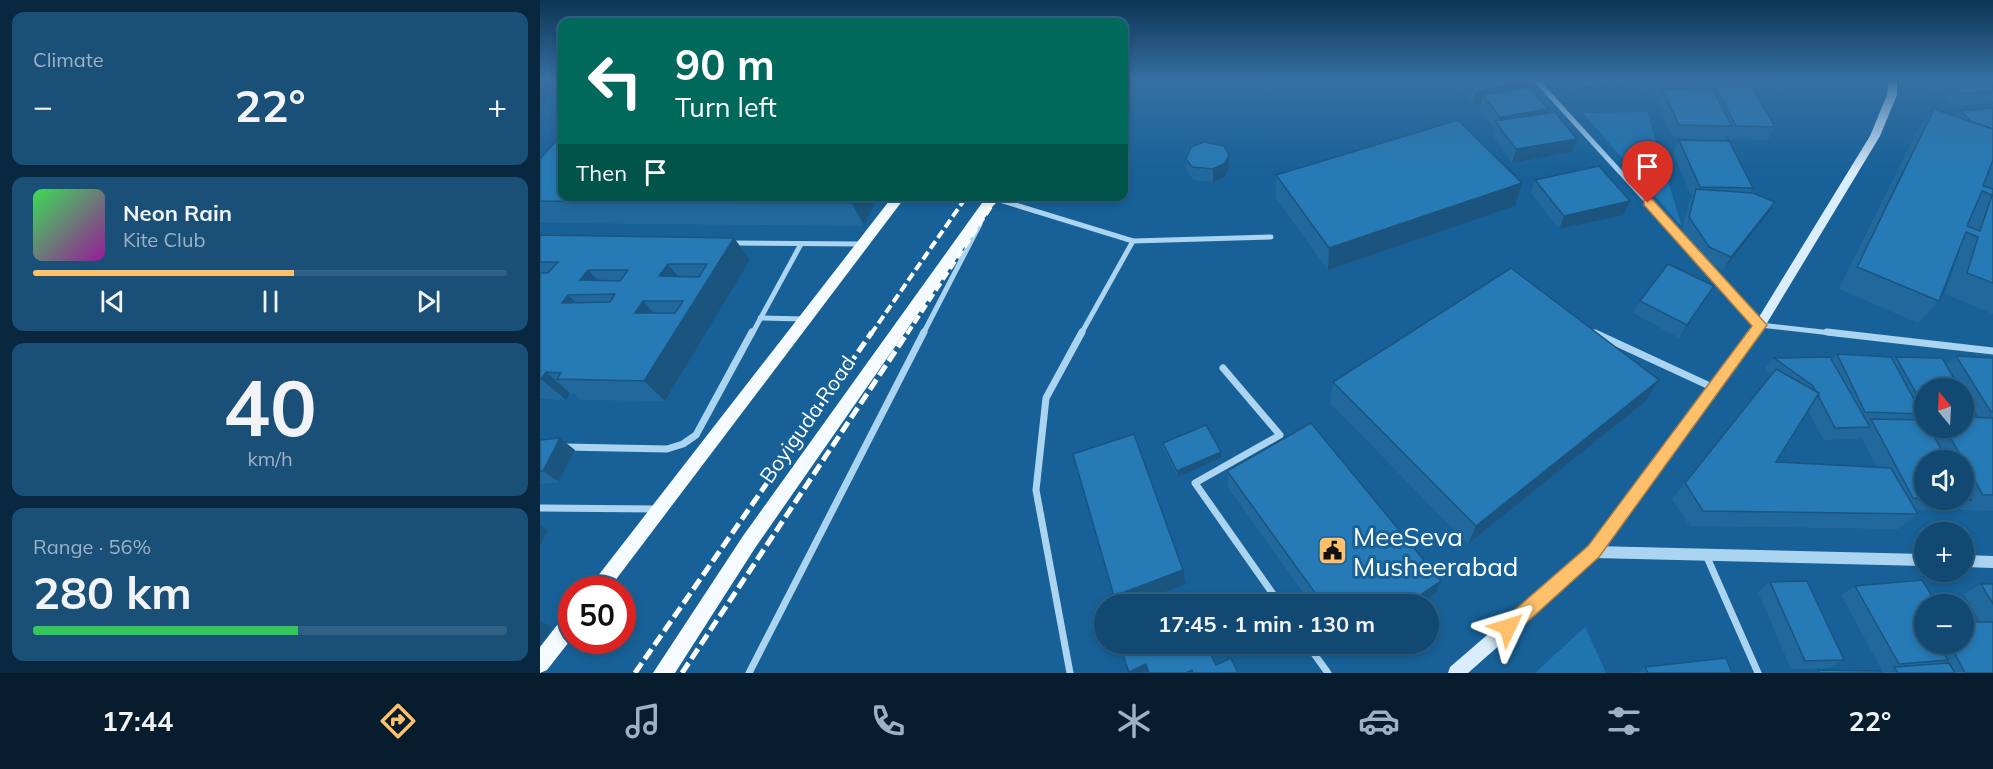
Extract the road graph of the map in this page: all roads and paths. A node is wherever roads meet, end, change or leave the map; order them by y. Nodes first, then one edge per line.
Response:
1 (1565, 111) edge
2 (1885, 111) edge
3 (896, 201) edge
4 (991, 201) edge
5 (991, 201) edge
6 (995, 201) edge
7 (1271, 237) dead end
8 (1133, 241) junction
9 (717, 243) edge
10 (801, 244) junction
11 (862, 244) junction
12 (760, 318) junction
13 (804, 319) junction
14 (1760, 325) junction
15 (1592, 332) edge
16 (1993, 351) edge
17 (1223, 369) dead end
18 (1714, 388) junction
19 (552, 447) edge
20 (540, 508) edge
21 (657, 509) junction
22 (1594, 552) junction
23 (1706, 555) junction
24 (1914, 560) edge
25 (1974, 561) edge
26 (1993, 562) edge
27 (607, 576) edge
28 (1273, 594) edge
29 (558, 640) edge
30 (1314, 654) edge
31 (540, 663) edge
32 (663, 673) edge
33 (749, 673) edge
34 (1070, 673) edge
35 (1328, 673) edge
36 (1456, 673) edge
37 (1758, 673) edge

1 - 14 street
2 - 14 main road
3 - 11 main road
4 - 32 main road, Boyiguda Road
5 - 33 street
6 - 8 street
7 - 8 street
8 - 34 street
9 - 10 street
10 - 11 street
10 - 12 street
11 - 13 main road
12 - 13 street
12 - 19 street
13 - 21 main road
14 - 16 street
14 - 18 main road
15 - 18 street
17 - 28 street
18 - 22 main road
20 - 21 street
21 - 27 main road
22 - 23 street
22 - 36 main road
23 - 24 street
23 - 37 street
25 - 26 street
29 - 31 main road
30 - 35 street

